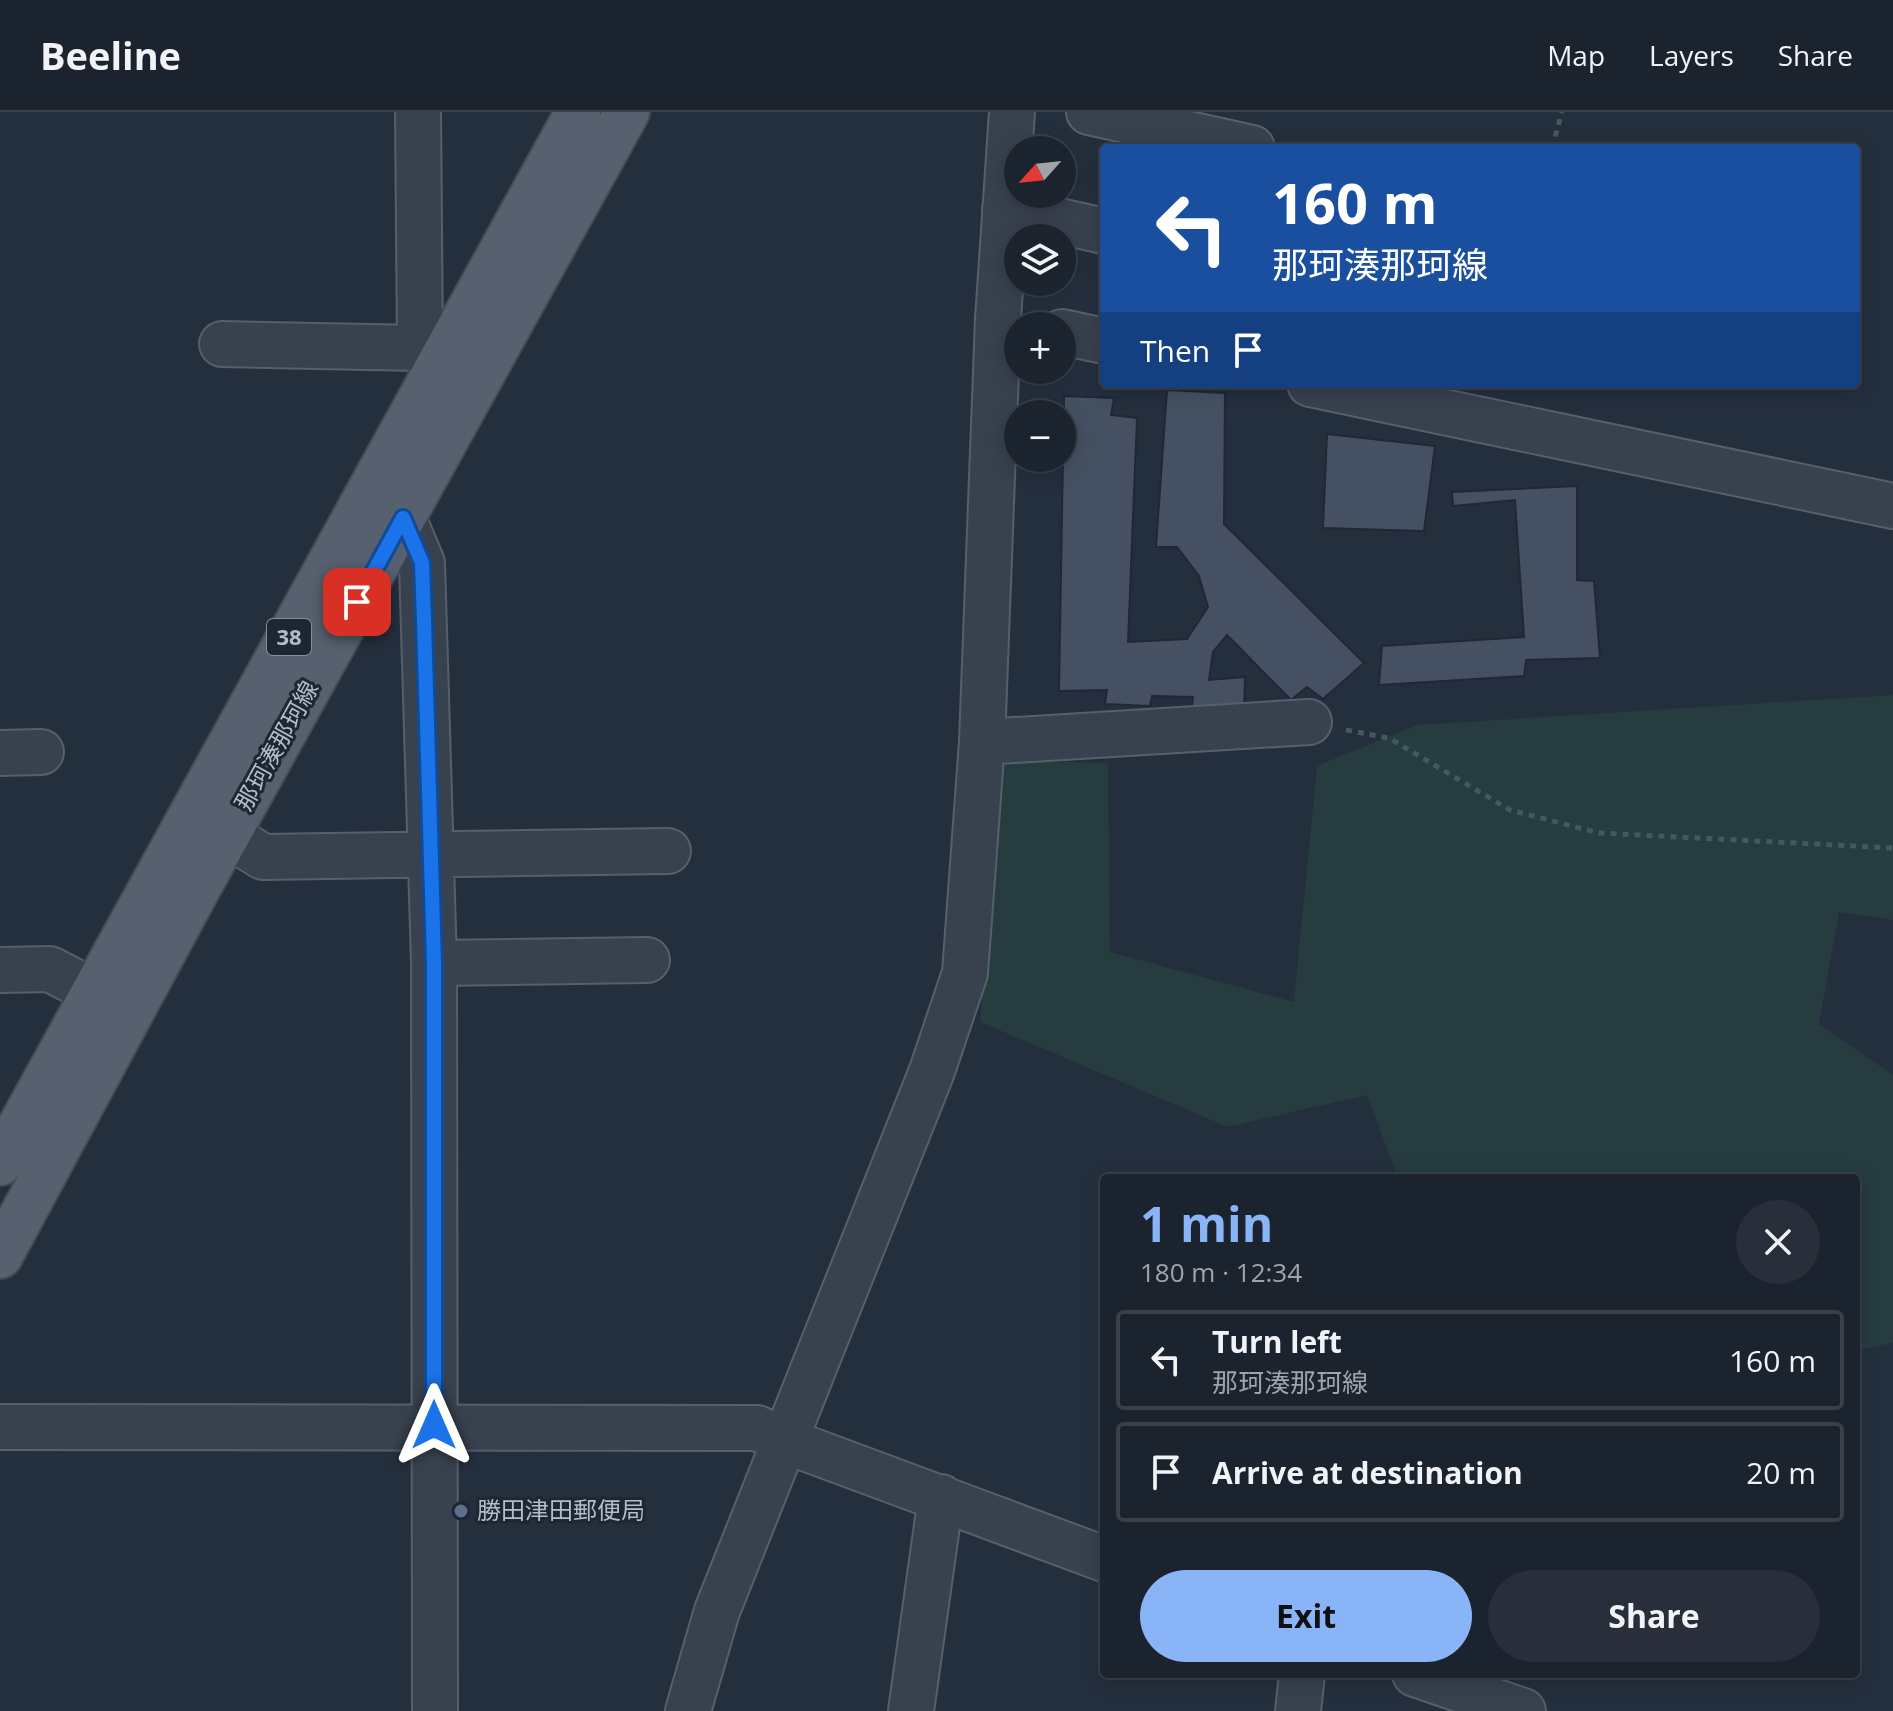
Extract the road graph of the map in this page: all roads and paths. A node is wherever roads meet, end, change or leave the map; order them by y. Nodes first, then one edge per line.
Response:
1 (418, 112) edge
2 (578, 112) edge
3 (627, 112) edge
4 (1012, 112) edge
5 (1089, 112) edge
6 (1562, 112) edge
7 (1234, 144) edge
8 (1553, 144) edge
9 (1005, 209) junction
10 (1100, 230) edge
11 (1014, 312) edge
12 (1076, 335) edge
13 (1100, 340) edge
14 (222, 344) dead end
15 (428, 357) junction
16 (1010, 384) edge
17 (1350, 388) edge
18 (1478, 401) edge
19 (1893, 506) edge
20 (403, 518) junction
21 (1309, 722) joint
22 (982, 742) junction
23 (228, 835) junction
24 (1893, 848) edge
25 (668, 851) dead end
26 (432, 855) junction
27 (647, 960) dead end
28 (434, 963) junction
29 (0, 970) edge
30 (94, 992) junction
31 (0, 1163) edge
32 (0, 1256) edge
33 (434, 1425) junction
34 (0, 1427) edge
35 (786, 1441) junction
36 (941, 1497) junction
37 (1100, 1557) edge
38 (1302, 1678) edge
39 (1427, 1678) edge
40 (435, 1711) edge
41 (688, 1711) edge
42 (911, 1711) edge
43 (1298, 1711) edge
44 (1523, 1711) edge

1 - 15 street
2 - 15 main road, 那珂湊那珂線 / 38
3 - 20 main road, 那珂湊那珂線 / 38
4 - 9 street
5 - 7 street
6 - 8 path
9 - 10 street
9 - 11 street
12 - 13 street
14 - 15 street
15 - 30 main road, 那珂湊那珂線 / 38
16 - 22 street
17 - 18 street
18 - 19 street
20 - 23 main road, 那珂湊那珂線 / 38
20 - 26 street
21 - 22 street
21 - 24 path
22 - 35 street
23 - 26 street
23 - 32 main road, 那珂湊那珂線 / 38
25 - 26 street
26 - 28 street
27 - 28 street
28 - 33 street
29 - 30 street
30 - 31 main road, 那珂湊那珂線 / 38
33 - 34 street
33 - 35 street
33 - 40 street
35 - 36 street
35 - 41 street
36 - 37 street
36 - 42 street
38 - 43 street
39 - 44 street

